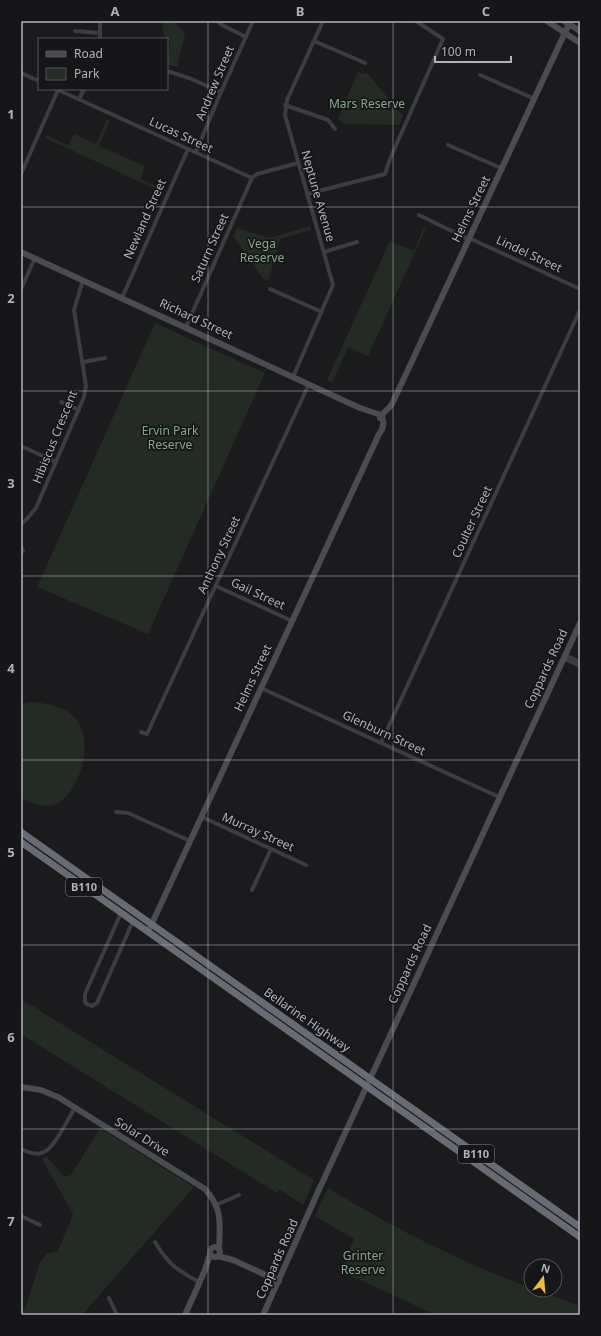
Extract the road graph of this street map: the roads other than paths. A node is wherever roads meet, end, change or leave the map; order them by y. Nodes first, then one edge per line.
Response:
1 (100, 21) edge
2 (218, 21) edge
3 (253, 21) edge
4 (323, 21) edge
5 (416, 21) edge
6 (547, 21) edge
7 (567, 23) edge
8 (75, 31) dead end
9 (580, 31) edge
10 (100, 33) junction
11 (565, 33) junction
12 (246, 36) junction
13 (100, 38) edge
14 (314, 41) junction
15 (580, 43) edge
16 (365, 63) dead end
17 (168, 71) edge
18 (21, 73) edge
19 (480, 75) dead end
20 (38, 81) edge
21 (57, 90) edge
22 (59, 90) edge
23 (84, 90) edge
24 (221, 92) junction
25 (79, 99) junction
26 (535, 99) junction
27 (286, 105) junction
28 (335, 129) dead end
29 (448, 145) dead end
30 (188, 149) junction
31 (196, 152) junction
32 (298, 163) junction
33 (502, 168) junction
34 (21, 174) edge
35 (252, 178) junction
36 (307, 194) junction
37 (418, 215) dead end
38 (469, 238) junction
39 (357, 242) dead end
40 (21, 252) edge
41 (324, 252) junction
42 (35, 258) junction
43 (83, 280) junction
44 (21, 289) edge
45 (270, 289) dead end
46 (580, 289) edge
47 (122, 298) junction
48 (580, 310) edge
49 (322, 312) junction
50 (186, 326) junction
51 (105, 358) dead end
52 (83, 362) junction
53 (293, 377) junction
54 (309, 384) junction
55 (61, 402) dead end
56 (79, 410) junction
57 (381, 418) junction
58 (21, 446) edge
59 (56, 462) junction
60 (21, 524) edge
61 (21, 546) edge
62 (23, 552) dead end
63 (216, 586) junction
64 (292, 621) junction
65 (580, 623) edge
66 (564, 657) junction
67 (580, 662) edge
68 (580, 666) edge
69 (261, 688) junction
70 (141, 732) dead end
71 (147, 734) junction
72 (151, 738) dead end
73 (382, 743) junction
74 (499, 797) junction
75 (116, 812) dead end
76 (202, 817) junction
77 (21, 832) edge
78 (190, 841) junction
79 (21, 842) edge
80 (271, 849) junction
81 (306, 865) dead end
82 (252, 890) dead end
83 (121, 913) junction
84 (133, 921) junction
85 (152, 924) junction
86 (148, 932) junction
87 (370, 1079) junction
88 (366, 1086) junction
89 (21, 1087) edge
90 (75, 1108) junction
91 (21, 1149) edge
92 (239, 1195) dead end
93 (216, 1205) junction
94 (21, 1216) edge
95 (40, 1225) dead end
96 (580, 1227) edge
97 (580, 1237) edge
98 (155, 1242) dead end
99 (216, 1252) junction
100 (279, 1281) junction
101 (200, 1282) junction
102 (109, 1298) dead end
103 (117, 1315) edge
104 (184, 1315) edge
105 (264, 1315) edge

1 - 10 street
2 - 12 street
3 - 12 street, Andrew Street
4 - 14 street, Neptune Avenue
5 - 36 street
6 - 11 street
7 - 9 street
7 - 11 street, Helms Street
8 - 10 street
10 - 13 street
11 - 15 street
11 - 26 street, Helms Street
12 - 24 street, Andrew Street
14 - 16 street
14 - 27 street, Neptune Avenue
17 - 24 street
18 - 20 street
19 - 26 street
21 - 34 street
22 - 25 street, Lucas Street
23 - 25 street
24 - 31 street, Andrew Street
25 - 30 street, Lucas Street
26 - 33 street, Helms Street
27 - 28 street
27 - 32 street, Neptune Avenue
29 - 33 street
30 - 31 street, Lucas Street
30 - 47 street, Newland Street
31 - 35 street, Lucas Street
32 - 35 street
32 - 36 street, Neptune Avenue
33 - 38 street, Helms Street
35 - 50 street, Saturn Street
36 - 41 street, Neptune Avenue
37 - 38 street, Lindel Street
38 - 46 street, Lindel Street
38 - 57 street, Helms Street
39 - 41 street
40 - 42 street, Richard Street
41 - 49 street, Neptune Avenue
42 - 43 street, Richard Street
42 - 44 street
43 - 47 street, Richard Street
43 - 52 street, Hibiscus Crescent
45 - 49 street
47 - 50 street, Richard Street
48 - 73 street, Coulter Street
49 - 53 street, Neptune Avenue
50 - 53 street, Richard Street
51 - 52 street
52 - 56 street, Hibiscus Crescent
53 - 54 street, Richard Street
54 - 57 street, Richard Street
54 - 63 street, Anthony Street
55 - 56 street
56 - 59 street, Hibiscus Crescent
57 - 64 street, Helms Street
58 - 59 street
59 - 60 street, Hibiscus Crescent
61 - 62 street
63 - 64 street, Gail Street
63 - 71 street, Anthony Street
64 - 69 street, Helms Street
65 - 66 street, Coppards Road
66 - 67 street
66 - 68 street
66 - 74 street, Coppards Road
69 - 73 street, Glenburn Street
69 - 76 street, Helms Street
70 - 71 street
71 - 72 street
73 - 74 street, Glenburn Street
74 - 87 street, Coppards Road
75 - 78 street
76 - 78 street, Helms Street
76 - 80 street, Murray Street
77 - 85 highway, Bellarine Highway / B110
78 - 85 street, Helms Street
79 - 83 highway, Bellarine Highway / B110
80 - 81 street, Murray Street
80 - 82 street
83 - 84 highway, Bellarine Highway / B110
83 - 84 street
84 - 86 highway, Bellarine Highway / B110
85 - 86 street, Helms Street
85 - 87 highway, Bellarine Highway / B110
86 - 88 highway, Bellarine Highway / B110
87 - 88 street, Coppards Road
87 - 96 highway, Bellarine Highway / B110
88 - 97 highway, Bellarine Highway / B110
88 - 100 street, Coppards Road
89 - 90 street, Solar Drive
90 - 91 street
90 - 93 street, Solar Drive
92 - 93 street
93 - 99 street, Solar Drive
94 - 95 street
98 - 101 street
99 - 100 street
99 - 101 street
100 - 105 street, Coppards Road
101 - 104 street
102 - 103 street

